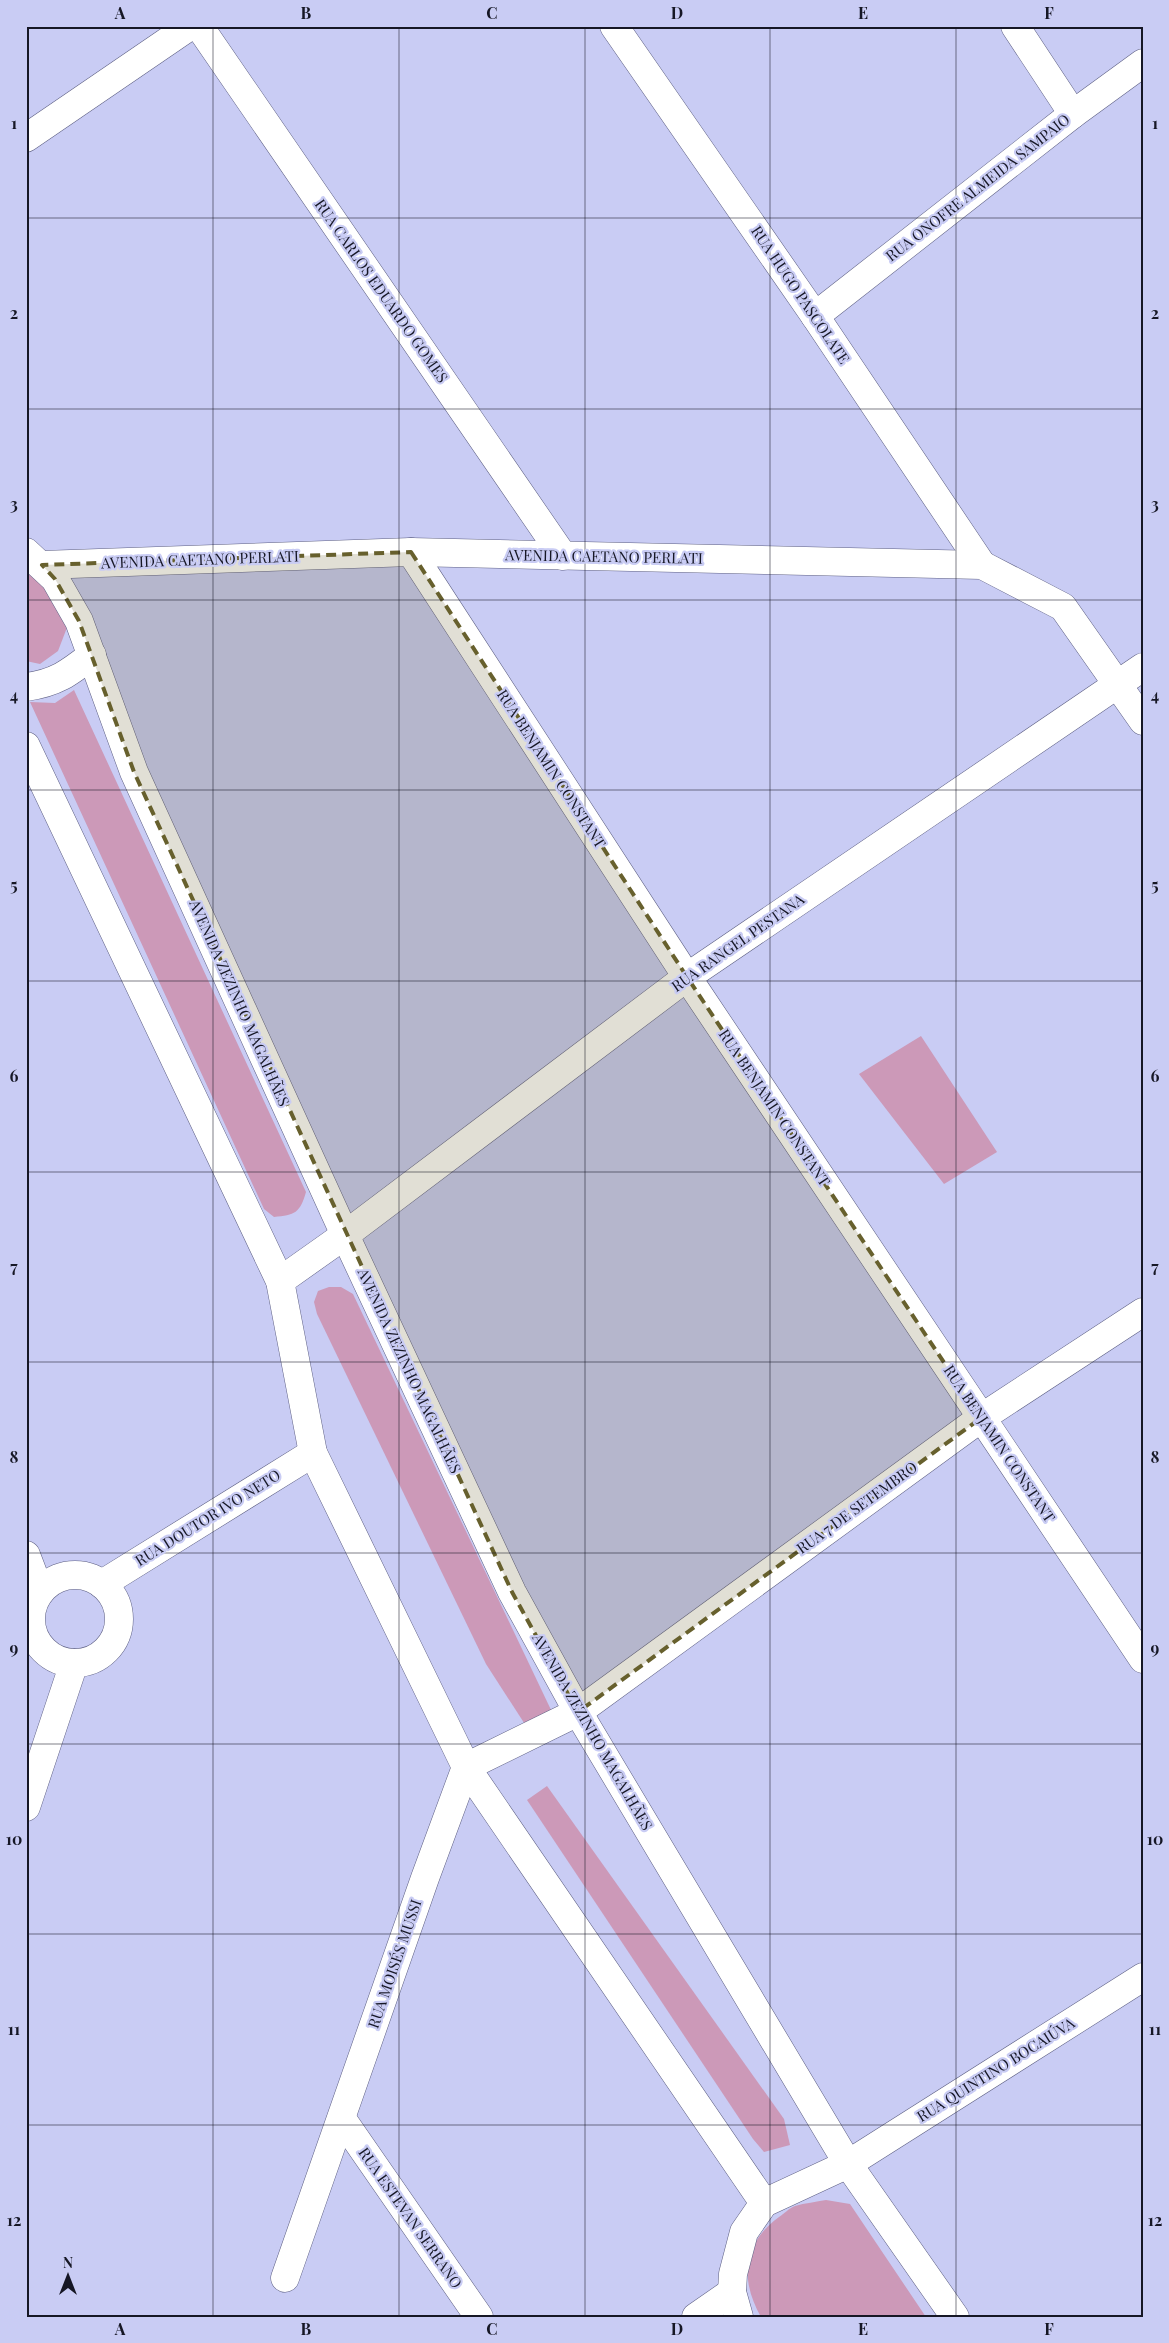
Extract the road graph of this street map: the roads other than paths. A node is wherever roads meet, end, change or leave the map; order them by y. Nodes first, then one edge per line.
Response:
1 (190, 26) edge
2 (199, 26) edge
3 (614, 26) edge
4 (1015, 26) edge
5 (1143, 63) edge
6 (1073, 114) junction
7 (26, 138) edge
8 (815, 316) junction
9 (411, 552) junction
10 (563, 556) junction
11 (34, 558) edge
12 (982, 565) junction
13 (92, 655) junction
14 (1143, 667) edge
15 (1116, 684) junction
16 (26, 687) edge
17 (1143, 721) edge
18 (26, 746) edge
19 (687, 977) junction
20 (345, 1235) junction
21 (280, 1281) junction
22 (1143, 1312) edge
23 (981, 1418) junction
24 (313, 1453) junction
25 (26, 1555) edge
26 (102, 1584) junction
27 (40, 1592) junction
28 (1143, 1659) edge
29 (74, 1662) junction
30 (578, 1712) junction
31 (466, 1767) junction
32 (26, 1807) edge
33 (1143, 1977) edge
34 (342, 2119) junction
35 (848, 2164) junction
36 (764, 2203) junction
37 (285, 2278) dead end
38 (736, 2304) edge
39 (479, 2317) edge
40 (696, 2317) edge
41 (956, 2317) edge

1 - 7 street
2 - 10 street, RUA CARLOS EDUARDO GOMES
3 - 8 street, RUA HUGO PASCOLATE
4 - 6 street
5 - 6 street, RUA ONOFRE ALMEIDA SAMPAIO
6 - 8 street, RUA ONOFRE ALMEIDA SAMPAIO
8 - 12 street, RUA HUGO PASCOLATE
9 - 10 street, AVENIDA CAETANO PERLATI
9 - 11 street, AVENIDA CAETANO PERLATI
9 - 19 street, RUA BENJAMIN CONSTANT
10 - 12 street, AVENIDA CAETANO PERLATI
11 - 13 street, AVENIDA ZEZINHO MAGALHÃES
12 - 15 street, AVENIDA CAETANO PERLATI
13 - 16 street
13 - 20 street, AVENIDA ZEZINHO MAGALHÃES
14 - 15 street, RUA RANGEL PESTANA
15 - 17 street, AVENIDA CAETANO PERLATI
15 - 19 street, RUA RANGEL PESTANA
18 - 21 street
19 - 20 street, RUA RANGEL PESTANA
19 - 23 street, RUA BENJAMIN CONSTANT
20 - 21 street, RUA RANGEL PESTANA
20 - 30 street, AVENIDA ZEZINHO MAGALHÃES
21 - 24 street
22 - 23 street, RUA 7 DE SETEMBRO
23 - 28 street, RUA BENJAMIN CONSTANT
23 - 30 street, RUA 7 DE SETEMBRO
24 - 26 street, RUA DOUTOR IVO NETO
24 - 31 street
25 - 27 street
26 - 27 street
26 - 29 street
27 - 29 street
29 - 32 street
30 - 31 street
30 - 35 street, AVENIDA ZEZINHO MAGALHÃES
31 - 34 street, RUA MOISÉS MUSSI
31 - 36 street
33 - 35 street, RUA QUINTINO BOCAIÚVA
34 - 37 street, RUA MOISÉS MUSSI
34 - 39 street, RUA ESTEVAN SERRANO
35 - 36 street
35 - 41 street, AVENIDA ZEZINHO MAGALHÃES
36 - 38 street
38 - 40 street

